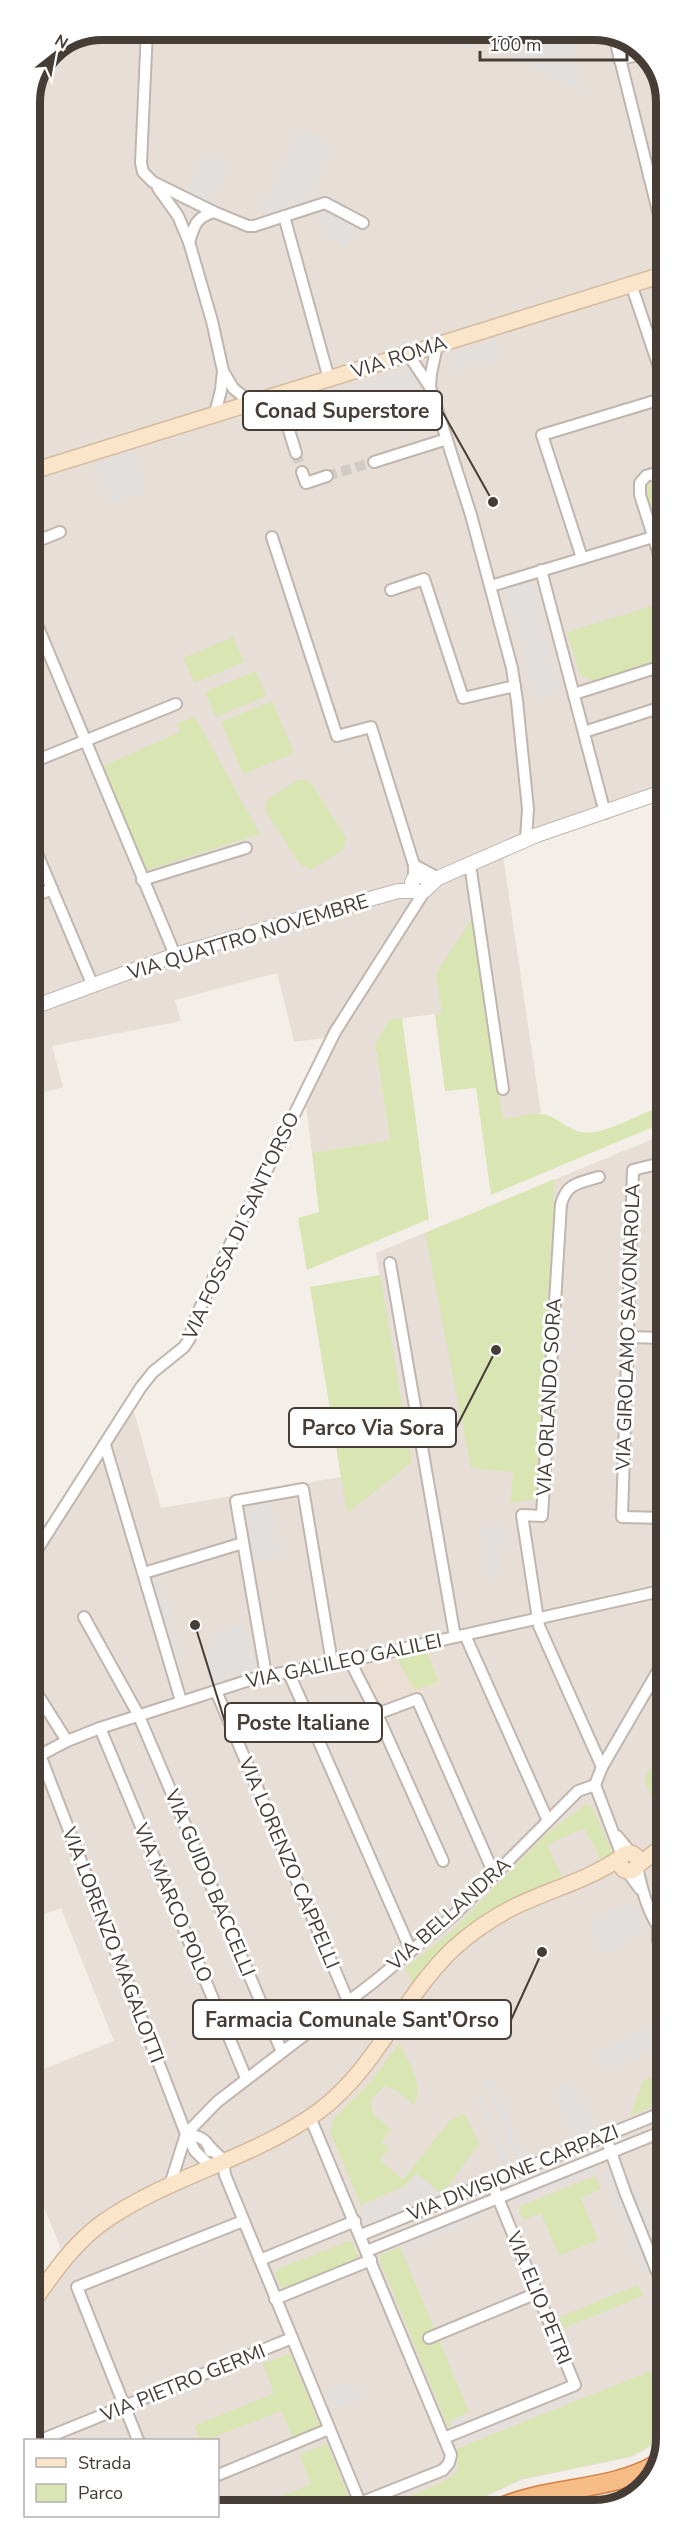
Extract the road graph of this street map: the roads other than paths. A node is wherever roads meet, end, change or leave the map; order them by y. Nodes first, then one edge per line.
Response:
1 (147, 40) edge
2 (616, 44) edge
3 (635, 56) edge
4 (619, 59) junction
5 (656, 174) edge
6 (649, 176) junction
7 (153, 182) junction
8 (188, 200) junction
9 (656, 204) edge
10 (214, 212) junction
11 (178, 216) junction
12 (284, 216) junction
13 (194, 223) junction
14 (363, 223) dead end
15 (189, 242) junction
16 (656, 277) edge
17 (631, 284) junction
18 (438, 345) junction
19 (414, 352) junction
20 (656, 358) edge
21 (431, 374) junction
22 (329, 379) junction
23 (430, 387) junction
24 (227, 389) junction
25 (278, 394) junction
26 (656, 401) edge
27 (251, 403) junction
28 (232, 409) junction
29 (214, 414) junction
30 (447, 439) junction
31 (296, 453) tunnel mouth
32 (374, 462) tunnel mouth
33 (40, 469) edge
34 (302, 472) dead end
35 (656, 473) edge
36 (327, 476) tunnel mouth
37 (60, 532) dead end
38 (273, 537) dead end
39 (653, 537) junction
40 (40, 540) edge
41 (656, 546) edge
42 (582, 558) junction
43 (541, 570) junction
44 (491, 586) junction
45 (392, 590) dead end
46 (40, 632) edge
47 (656, 668) edge
48 (515, 686) junction
49 (574, 694) junction
50 (176, 704) dead end
51 (656, 709) edge
52 (584, 732) junction
53 (85, 741) junction
54 (40, 759) dead end
55 (656, 794) edge
56 (605, 813) junction
57 (531, 837) junction
58 (246, 848) dead end
59 (40, 861) edge
60 (470, 864) junction
61 (142, 880) junction
62 (421, 882) junction
63 (52, 889) junction
64 (40, 894) edge
65 (175, 955) junction
66 (93, 986) junction
67 (40, 1005) edge
68 (503, 1089) dead end
69 (656, 1164) edge
70 (599, 1177) dead end
71 (390, 1263) dead end
72 (628, 1337) junction
73 (656, 1338) edge
74 (105, 1445) junction
75 (656, 1518) edge
76 (243, 1543) junction
77 (40, 1545) edge
78 (144, 1573) junction
79 (656, 1592) edge
80 (84, 1617) dead end
81 (538, 1618) junction
82 (460, 1636) junction
83 (349, 1659) junction
84 (332, 1663) junction
85 (288, 1671) junction
86 (656, 1674) edge
87 (266, 1676) junction
88 (216, 1691) junction
89 (40, 1698) edge
90 (181, 1701) junction
91 (138, 1714) junction
92 (377, 1714) junction
93 (100, 1728) junction
94 (67, 1741) junction
95 (40, 1755) edge
96 (602, 1767) junction
97 (40, 1770) edge
98 (595, 1785) junction
99 (548, 1821) junction
100 (656, 1849) edge
101 (443, 1861) dead end
102 (629, 1862) junction
103 (494, 1874) junction
104 (656, 1919) edge
105 (411, 1951) junction
106 (348, 2001) junction
107 (282, 2052) junction
108 (246, 2078) junction
109 (656, 2115) edge
110 (310, 2117) junction
111 (186, 2134) junction
112 (656, 2134) edge
113 (605, 2135) junction
114 (611, 2152) junction
115 (217, 2163) junction
116 (491, 2181) junction
117 (170, 2186) junction
118 (498, 2198) junction
119 (243, 2221) junction
120 (355, 2221) junction
121 (361, 2235) junction
122 (369, 2255) junction
123 (260, 2260) junction
124 (656, 2269) edge
125 (40, 2292) edge
126 (537, 2293) junction
127 (275, 2299) junction
128 (292, 2338) junction
129 (429, 2338) dead end
130 (124, 2406) junction
131 (329, 2429) junction
132 (444, 2438) junction
133 (43, 2439) edge
134 (138, 2439) edge
135 (647, 2469) edge
136 (219, 2475) edge
137 (358, 2500) edge
138 (377, 2500) edge
139 (521, 2500) edge

1 - 7 street
2 - 4 street
3 - 4 street
4 - 6 street
5 - 6 street
6 - 9 street
7 - 8 street
7 - 11 street
8 - 10 street
8 - 11 street
8 - 13 street
10 - 12 street
10 - 13 street
11 - 15 street
12 - 14 street
12 - 22 street
13 - 15 street
15 - 24 street
16 - 17 main road, VIA ROMA
17 - 18 main road, VIA ROMA
17 - 20 street
18 - 19 main road, VIA ROMA
18 - 21 street
19 - 21 street
19 - 22 main road, VIA ROMA
19 - 23 street
21 - 23 street
22 - 25 main road, VIA ROMA
23 - 30 street
24 - 27 street
24 - 28 street
24 - 29 street
25 - 27 main road, VIA ROMA
25 - 31 street
26 - 42 street
27 - 28 main road, VIA ROMA
28 - 29 main road, VIA ROMA
29 - 33 main road, VIA ROMA
30 - 32 street
30 - 44 street
34 - 36 street
35 - 39 street
37 - 40 street
38 - 62 street
39 - 41 street
39 - 42 street
42 - 43 street
43 - 44 street
43 - 49 street
44 - 48 street
45 - 48 street
46 - 53 street
47 - 49 street
48 - 57 street
49 - 52 street
50 - 53 street
51 - 52 street
52 - 56 street
53 - 54 street
53 - 61 street
55 - 56 street, VIA QUATTRO NOVEMBRE
56 - 57 street, VIA QUATTRO NOVEMBRE
57 - 60 street, VIA QUATTRO NOVEMBRE
58 - 61 street
59 - 63 street
60 - 62 street, VIA QUATTRO NOVEMBRE
60 - 68 street
61 - 65 street
62 - 65 street, VIA QUATTRO NOVEMBRE
62 - 74 street, VIA FOSSA DI SANT'ORSO
63 - 64 street
63 - 66 street
65 - 66 street, VIA QUATTRO NOVEMBRE
66 - 67 street, VIA QUATTRO NOVEMBRE
69 - 72 street, VIA GIROLAMO SAVONAROLA
70 - 81 street, VIA ORLANDO SORA
71 - 82 street
72 - 73 street
72 - 75 street, VIA GIROLAMO SAVONAROLA
74 - 77 street, VIA FOSSA DI SANT'ORSO
74 - 78 street
76 - 78 street
76 - 84 street
76 - 87 street
78 - 90 street
79 - 81 street, VIA GALILEO GALILEI
80 - 91 street, VIA GUIDO BACCELLI
81 - 82 street, VIA GALILEO GALILEI
81 - 96 street
82 - 83 street, VIA GALILEO GALILEI
82 - 99 street
83 - 84 street, VIA GALILEO GALILEI
83 - 92 street
84 - 85 street, VIA GALILEO GALILEI
85 - 87 street, VIA GALILEO GALILEI
85 - 105 street
86 - 96 street
87 - 88 street, VIA GALILEO GALILEI
88 - 90 street, VIA GALILEO GALILEI
88 - 106 street, VIA LORENZO CAPPELLI
89 - 94 street
90 - 91 street, VIA GALILEO GALILEI
91 - 93 street, VIA GALILEO GALILEI
91 - 107 street, VIA GUIDO BACCELLI
92 - 101 street
92 - 103 street
93 - 94 street, VIA GALILEO GALILEI
93 - 108 street, VIA MARCO POLO
94 - 95 street, VIA GALILEO GALILEI
96 - 98 street
97 - 111 street, VIA LORENZO MAGALOTTI
98 - 99 street, VIA BELLANDRA
98 - 102 street
99 - 103 street, VIA BELLANDRA
100 - 102 main road
102 - 104 street
102 - 110 main road
103 - 105 street, VIA BELLANDRA
105 - 106 street, VIA BELLANDRA
106 - 107 street, VIA BELLANDRA
107 - 108 street, VIA BELLANDRA
108 - 111 street, VIA BELLANDRA
109 - 113 street, VIA DIVISIONE CARPAZI
110 - 115 main road
110 - 120 street
111 - 115 street, VIA LORENZO MAGALOTTI
111 - 115 street
111 - 117 street
112 - 114 street, VIA DIVISIONE CARPAZI
113 - 114 street
113 - 116 street, VIA DIVISIONE CARPAZI
114 - 118 street, VIA DIVISIONE CARPAZI
114 - 124 street
115 - 117 main road
115 - 119 street
116 - 118 street, VIA ELIO PETRI
116 - 121 street, VIA DIVISIONE CARPAZI
117 - 125 main road
118 - 122 street, VIA DIVISIONE CARPAZI
118 - 126 street, VIA ELIO PETRI
119 - 123 street
119 - 130 street
120 - 121 street
120 - 123 street
121 - 122 street
122 - 127 street, VIA DIVISIONE CARPAZI
122 - 132 street
123 - 127 street
126 - 129 street
126 - 132 street, VIA ELIO PETRI
127 - 128 street
128 - 130 street, VIA PIETRO GERMI
128 - 131 street
130 - 133 street, VIA PIETRO GERMI
130 - 134 street
131 - 136 street
131 - 137 street
132 - 138 street
135 - 139 highway

